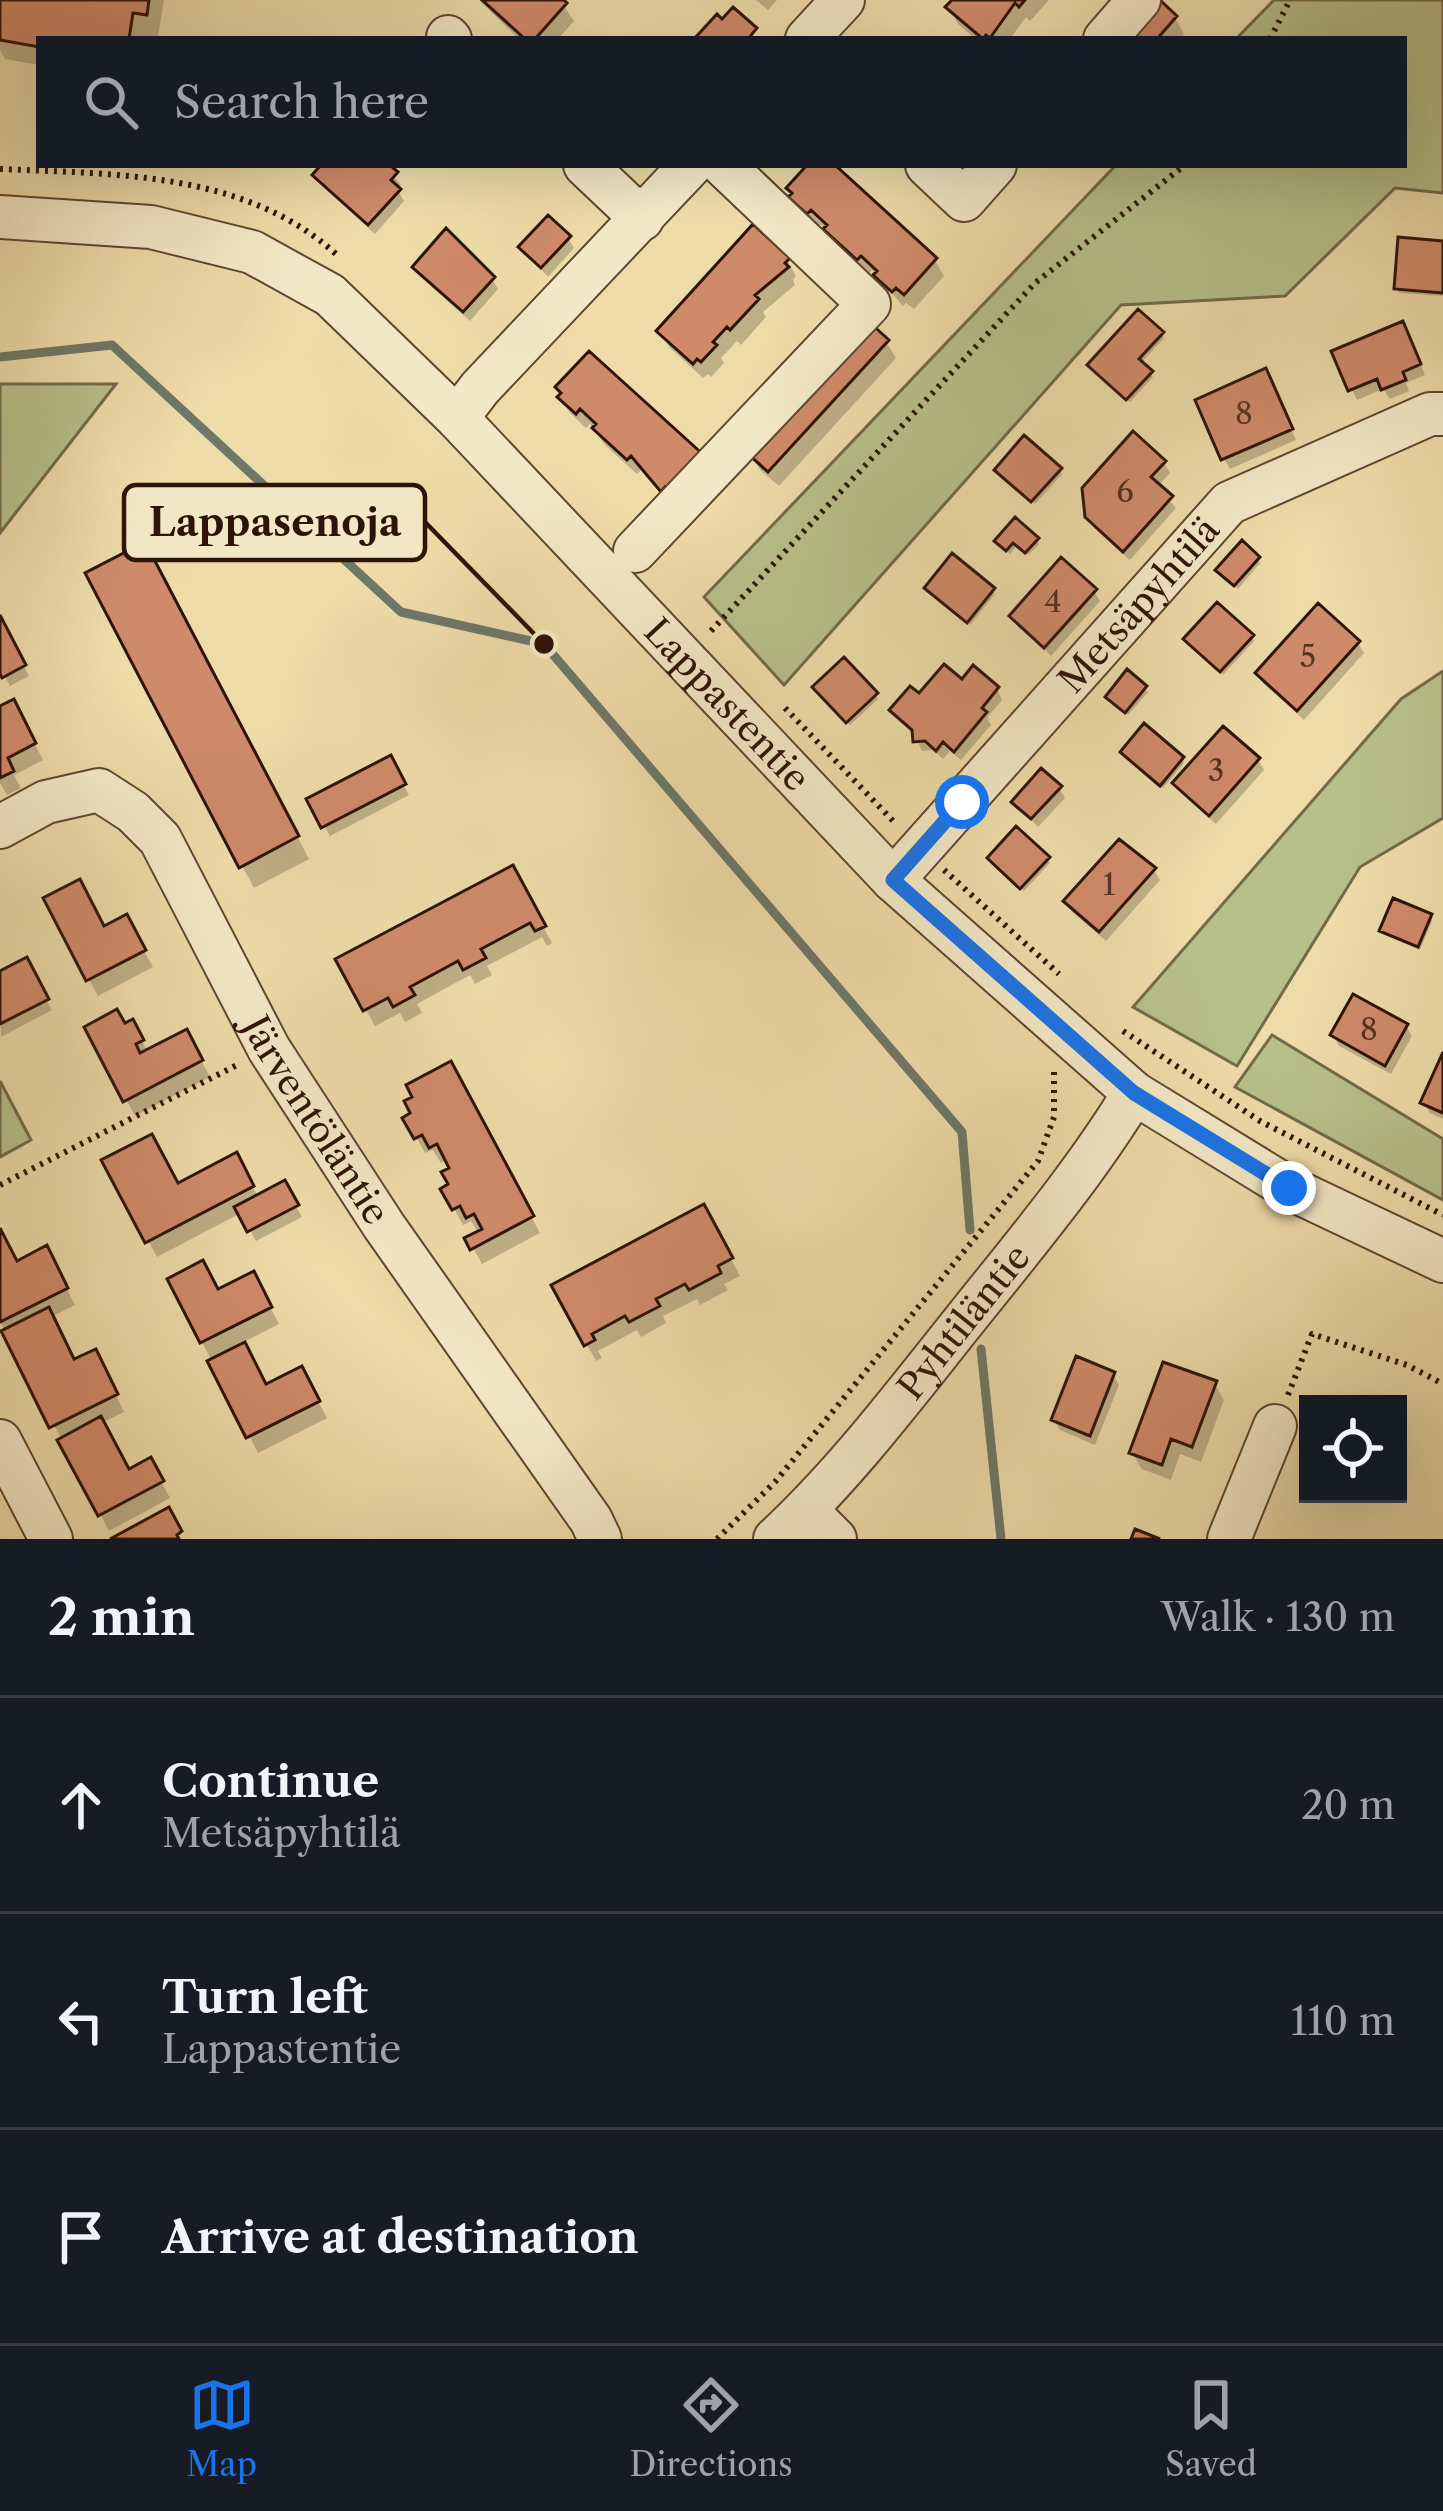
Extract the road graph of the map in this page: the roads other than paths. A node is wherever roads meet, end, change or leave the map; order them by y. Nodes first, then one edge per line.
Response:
1 (843, 0) edge
2 (1139, 0) edge
3 (810, 36) edge
4 (1108, 36) edge
5 (588, 168) edge
6 (688, 168) edge
7 (726, 168) edge
8 (930, 168) edge
9 (992, 168) edge
10 (0, 218) edge
11 (642, 218) junction
12 (1443, 414) edge
13 (457, 418) junction
14 (634, 550) dead end
15 (0, 827) edge
16 (893, 880) junction
17 (1134, 1093) junction
18 (1443, 1261) edge
19 (1275, 1426) road end
20 (0, 1442) edge
21 (821, 1525) edge
22 (52, 1539) edge
23 (600, 1539) edge
24 (775, 1539) edge
25 (1229, 1539) edge

1 - 3 street
2 - 4 street
5 - 11 street
6 - 11 street
7 - 14 street
8 - 9 street
10 - 13 street, Lappastentie
11 - 13 street
12 - 16 street, Metsäpyhtilä
13 - 16 street, Lappastentie
15 - 23 street, Järventöläntie
16 - 17 street, Lappastentie
17 - 18 street, Lappastentie
17 - 21 street, Pyhtiläntie
19 - 25 street
20 - 22 street
21 - 24 street, Pyhtiläntie

